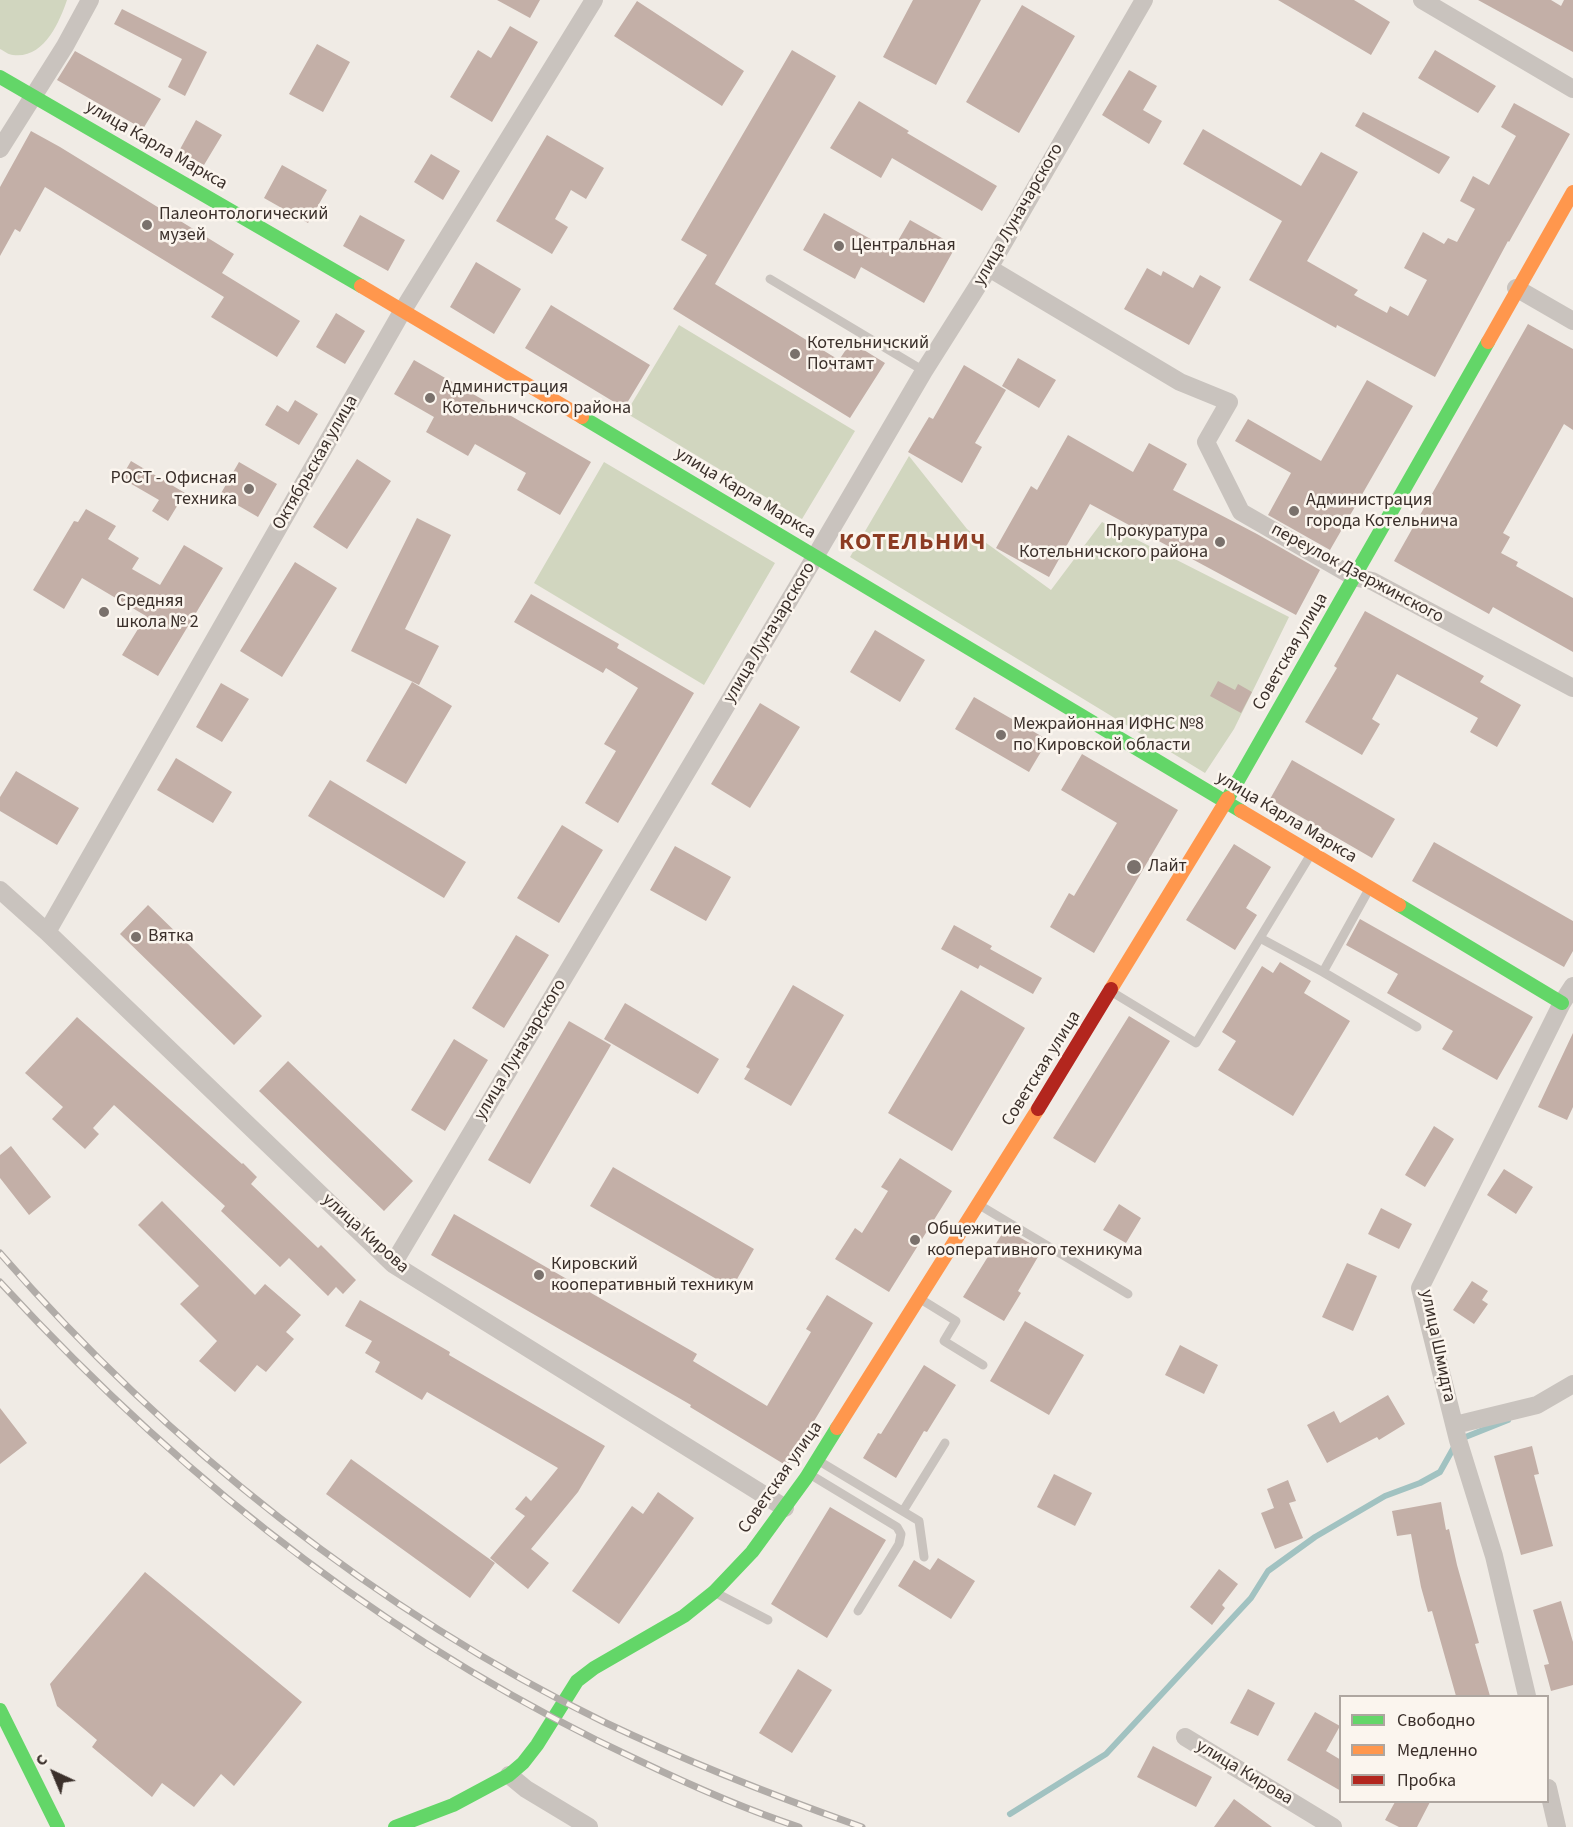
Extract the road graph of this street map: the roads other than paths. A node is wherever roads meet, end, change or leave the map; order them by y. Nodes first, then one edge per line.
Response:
1 (90, 0) edge
2 (594, 0) edge
3 (1144, 0) edge
4 (1422, 0) edge
5 (0, 77) edge
6 (1573, 89) edge
7 (34, 96) junction
8 (0, 149) edge
9 (1573, 192) edge
10 (989, 268) junction
11 (770, 279) dead end
12 (1516, 288) junction
13 (403, 310) junction
14 (1573, 321) edge
15 (924, 372) junction
16 (815, 557) junction
17 (1354, 577) junction
18 (1573, 688) edge
19 (1225, 803) junction
20 (1311, 854) junction
21 (1369, 889) junction
22 (0, 890) edge
23 (47, 932) junction
24 (1260, 938) junction
25 (1323, 972) junction
26 (1573, 986) edge
27 (1110, 991) junction
28 (1562, 1003) junction
29 (1417, 1027) dead end
30 (979, 1205) junction
31 (393, 1264) junction
32 (1128, 1294) dead end
33 (920, 1299) junction
34 (983, 1365) dead end
35 (1573, 1384) edge
36 (1455, 1425) junction
37 (945, 1443) dead end
38 (817, 1460) junction
39 (809, 1474) junction
40 (785, 1508) junction
41 (903, 1511) junction
42 (924, 1557) dead end
43 (714, 1592) junction
44 (858, 1611) dead end
45 (768, 1620) dead end
46 (1527, 1695) edge
47 (0, 1710) edge
48 (1185, 1737) dead end
49 (509, 1775) junction
50 (1549, 1792) edge
51 (58, 1827) edge
52 (395, 1827) edge
53 (589, 1827) edge
54 (1333, 1827) edge
55 (1557, 1827) edge

1 - 7 street
2 - 13 street, Октябрьская улица
3 - 10 street, улица Луначарского
4 - 6 street
5 - 7 main road, улица Карла Маркса
7 - 8 street
7 - 13 main road, улица Карла Маркса
9 - 12 main road, Советская улица
10 - 15 street, улица Луначарского
10 - 17 street, переулок Дзержинского
11 - 15 lane
12 - 14 street
12 - 17 main road, Советская улица
13 - 16 main road, улица Карла Маркса
13 - 23 street, Октябрьская улица
15 - 16 street, улица Луначарского
16 - 19 main road, улица Карла Маркса
16 - 31 street, улица Луначарского
17 - 18 street, переулок Дзержинского
17 - 19 main road, Советская улица
19 - 20 main road, улица Карла Маркса
19 - 27 main road, Советская улица
20 - 21 main road, улица Карла Маркса
20 - 24 lane
21 - 25 lane
21 - 28 main road, улица Карла Маркса
22 - 23 street, улица Кирова
23 - 31 street, улица Кирова
24 - 25 lane
24 - 27 lane
25 - 29 lane
26 - 28 street, улица Шмидта
27 - 30 main road, Советская улица
28 - 36 street, улица Шмидта
30 - 32 lane
30 - 33 main road, Советская улица
31 - 40 street, улица Кирова
33 - 34 lane
33 - 38 main road, Советская улица
35 - 36 street
36 - 46 street, улица Шмидта
37 - 41 lane
38 - 39 main road, Советская улица
38 - 41 lane
39 - 40 main road, Советская улица
39 - 44 lane
40 - 43 main road, Советская улица
41 - 42 lane
43 - 45 lane
43 - 49 main road, Советская улица
47 - 51 main road
48 - 54 street, улица Кирова
49 - 52 main road, Советская улица
49 - 53 street
50 - 55 street

